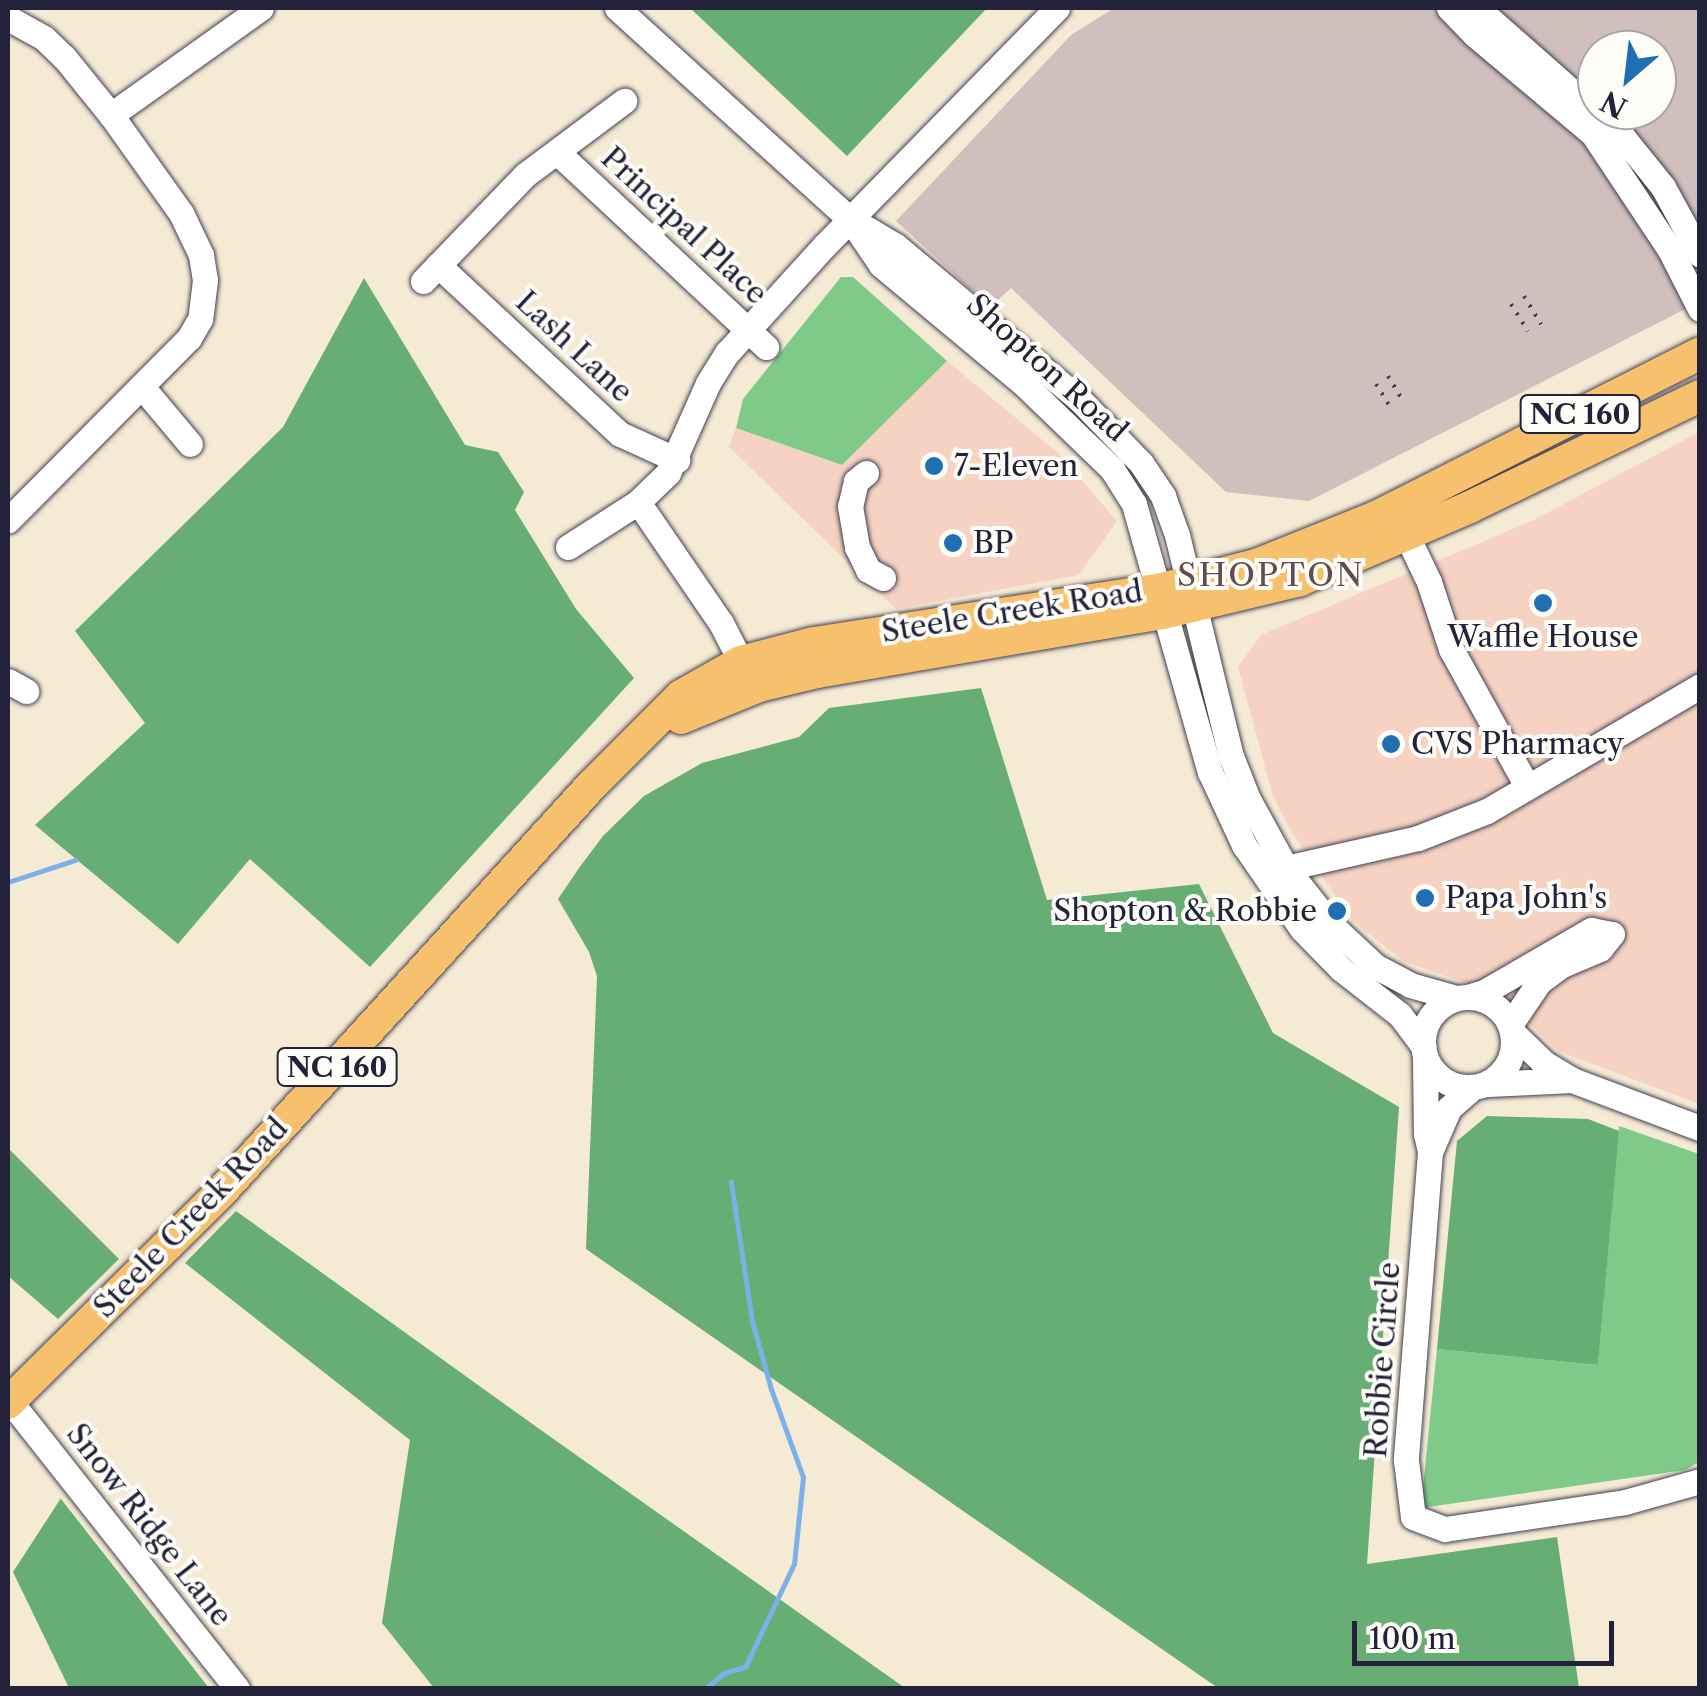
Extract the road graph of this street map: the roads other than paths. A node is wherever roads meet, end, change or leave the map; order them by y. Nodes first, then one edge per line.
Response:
1 (260, 8) edge
2 (617, 8) edge
3 (1056, 8) edge
4 (1449, 8) edge
5 (1477, 8) edge
6 (8, 18) edge
7 (624, 101) dead end
8 (111, 115) junction
9 (557, 152) junction
10 (850, 219) junction
11 (1700, 254) edge
12 (1700, 309) edge
13 (757, 338) junction
14 (1697, 356) edge
15 (143, 388) junction
16 (1700, 396) edge
17 (190, 444) dead end
18 (676, 460) junction
19 (866, 473) dead end
20 (1526, 478) junction
21 (638, 502) junction
22 (8, 520) edge
23 (1407, 536) junction
24 (568, 547) dead end
25 (883, 578) dead end
26 (1176, 598) junction
27 (741, 662) junction
28 (1700, 686) edge
29 (657, 722) junction
30 (1527, 786) junction
31 (1286, 868) junction
32 (1461, 997) junction
33 (1511, 1028) junction
34 (1424, 1052) junction
35 (1572, 1080) junction
36 (1480, 1086) junction
37 (1700, 1128) edge
38 (1430, 1152) junction
39 (9, 1402) edge
40 (1700, 1481) edge
41 (237, 1688) edge

1 - 8 street
2 - 10 street, Shopton Road
3 - 10 street
4 - 12 street
5 - 11 street
6 - 8 street
7 - 9 street
8 - 15 street
9 - 13 street, Principal Place
9 - 18 street, Lash Lane
10 - 13 street
10 - 26 street, Shopton Road
13 - 18 street
14 - 20 main road
14 - 26 main road, Steele Creek Road / NC 160
15 - 17 street
15 - 22 street
16 - 20 main road, Steele Creek Road / NC 160
18 - 21 street
19 - 25 street
20 - 23 main road, Steele Creek Road / NC 160
21 - 24 street
21 - 27 street
23 - 26 main road, Steele Creek Road / NC 160
23 - 30 street
26 - 27 main road, Steele Creek Road / NC 160
26 - 29 main road, Steele Creek Road / NC 160
26 - 31 street, Shopton Road
26 - 34 street, Shopton Road
27 - 29 main road, Steele Creek Road / NC 160
28 - 30 street
29 - 39 main road, Steele Creek Road / NC 160
30 - 31 street
31 - 32 street, Shopton Road
32 - 33 street
32 - 33 street
32 - 34 street
33 - 35 street
33 - 36 street
34 - 36 street
34 - 38 street, Robbie Circle
35 - 36 street
35 - 37 street
36 - 38 street, Robbie Circle
38 - 40 street, Robbie Circle
39 - 41 street, Snow Ridge Lane

